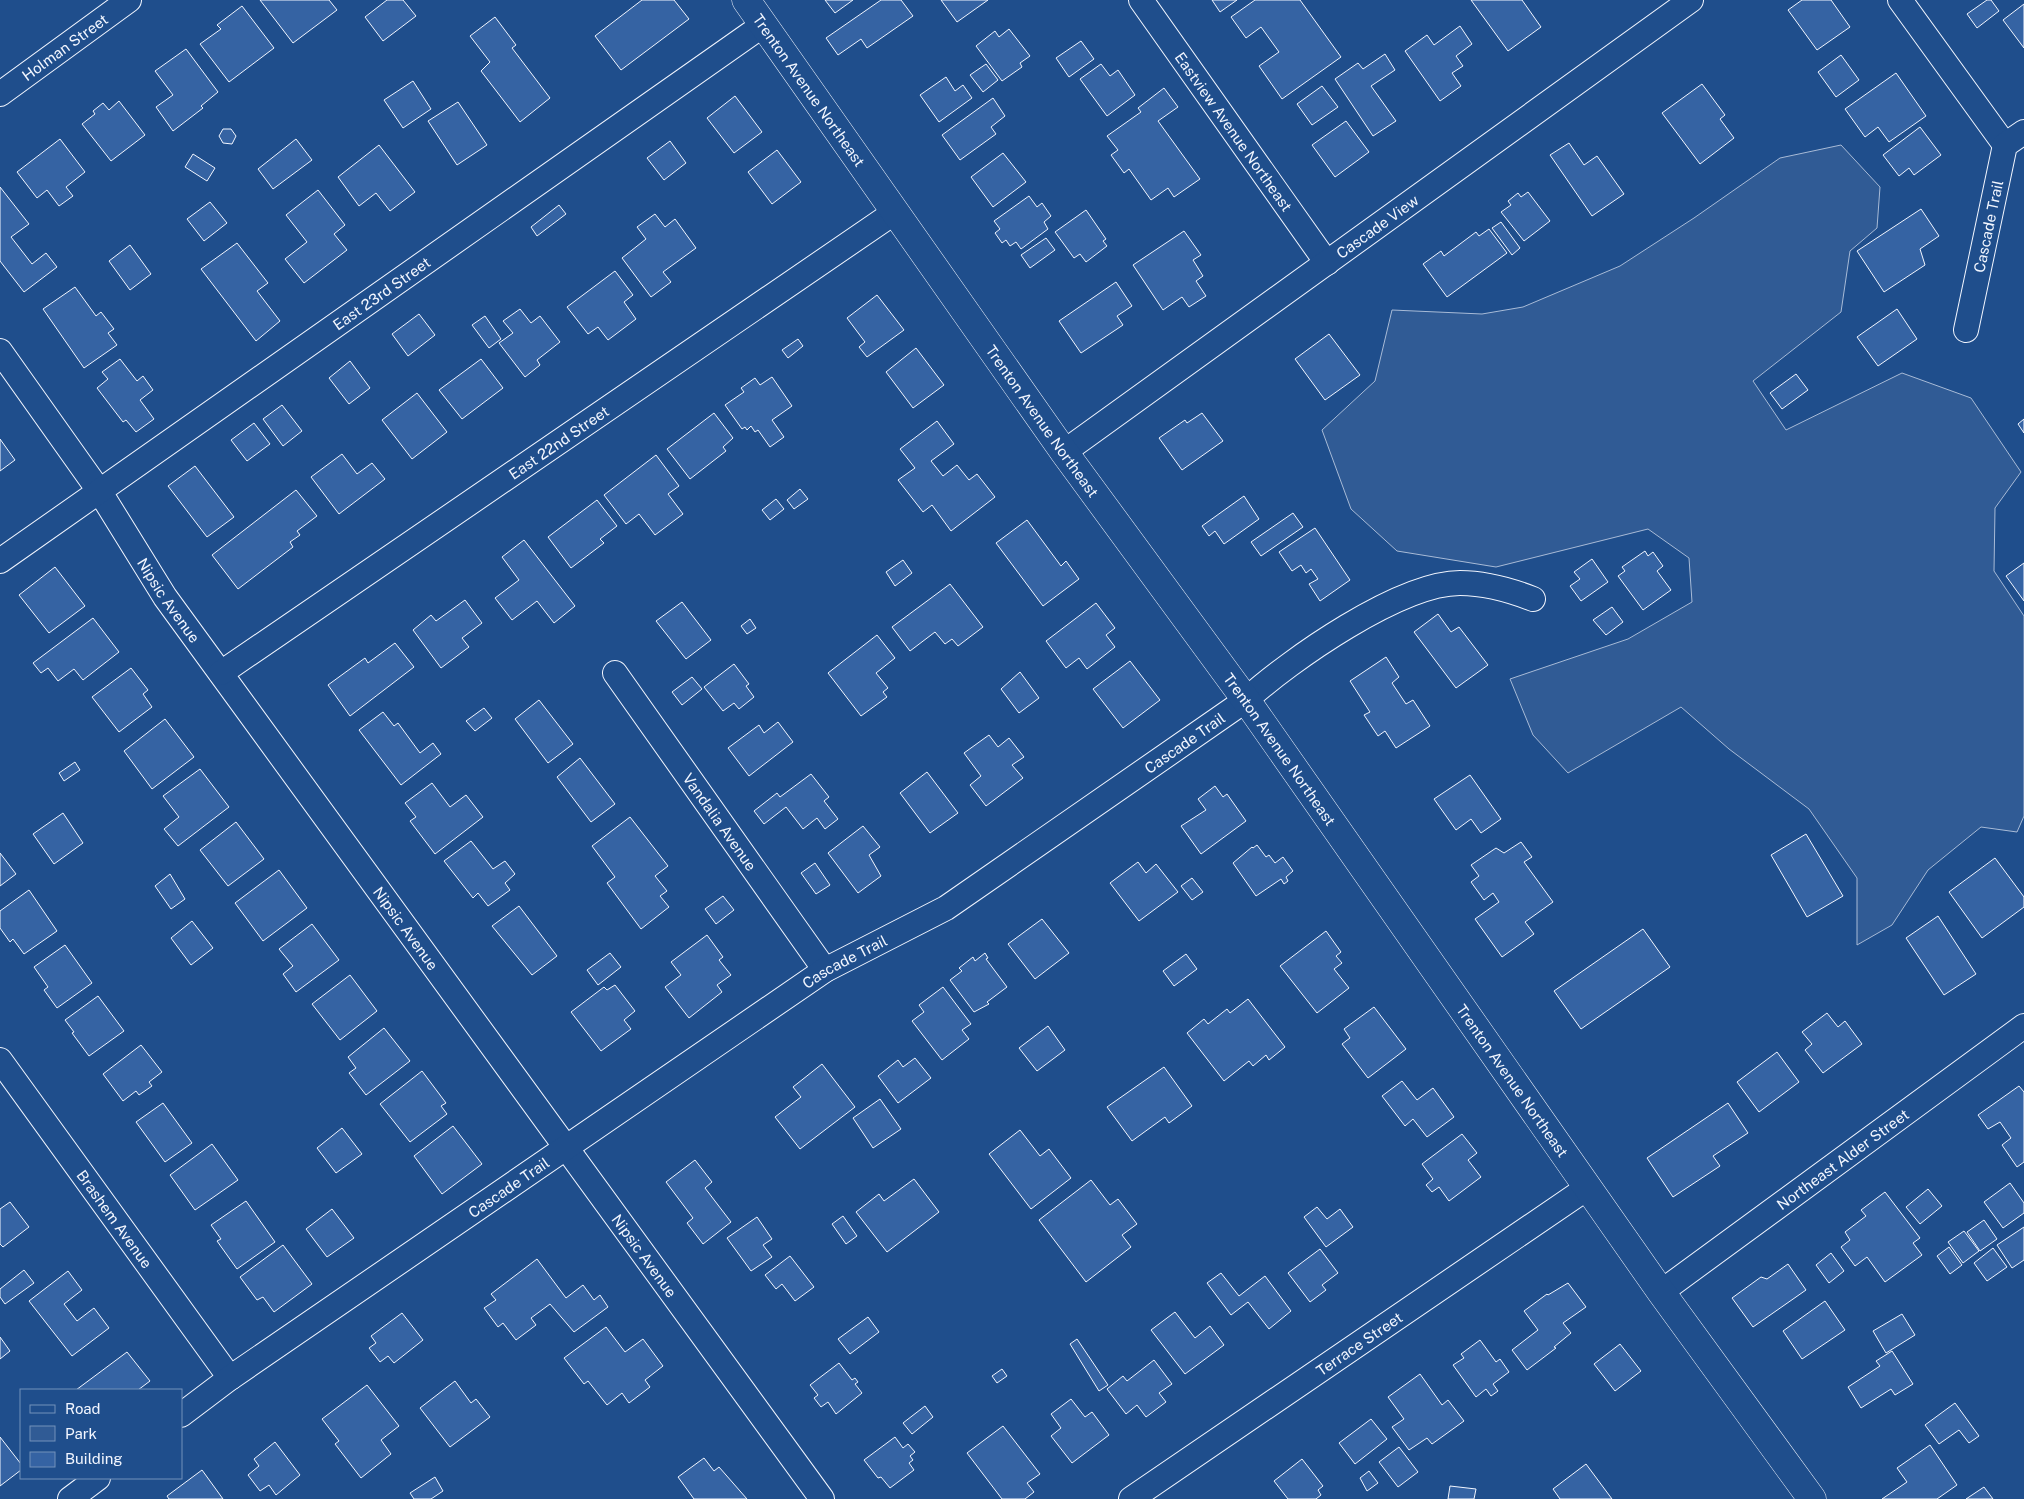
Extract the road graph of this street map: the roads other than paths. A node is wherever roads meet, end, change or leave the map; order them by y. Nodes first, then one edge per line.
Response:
1 (129, 0) edge
2 (746, 0) edge
3 (1141, 0) edge
4 (1691, 0) edge
5 (1900, 0) edge
6 (764, 25) junction
7 (0, 94) edge
8 (2015, 138) edge
9 (895, 212) junction
10 (1327, 263) junction
11 (1966, 330) dead end
12 (0, 351) edge
13 (1064, 452) junction
14 (100, 492) junction
15 (0, 561) edge
16 (1533, 599) dead end
17 (615, 673) dead end
18 (221, 674) junction
19 (1246, 700) junction
20 (825, 970) junction
21 (2024, 1026) edge
22 (0, 1060) edge
23 (565, 1147) junction
24 (1588, 1188) junction
25 (1661, 1292) junction
26 (230, 1378) junction
27 (182, 1414) edge
28 (97, 1479) edge
29 (70, 1499) edge
30 (822, 1499) edge
31 (1131, 1499) edge
32 (1812, 1499) edge

1 - 7 street, Holman Street
2 - 6 main road, Trenton Avenue Northeast
3 - 10 street, Eastview Avenue Northeast
4 - 10 street, Cascade View
5 - 8 street
6 - 9 main road, Trenton Avenue Northeast
6 - 14 street, East 23rd Street
8 - 11 street, Cascade Trail
9 - 13 main road, Trenton Avenue Northeast
9 - 18 street, East 22nd Street
10 - 13 street, Cascade View
12 - 14 street, Nipsic Avenue
13 - 19 main road, Trenton Avenue Northeast
14 - 15 street, East 23rd Street
14 - 18 street, Nipsic Avenue
16 - 19 street, Cascade Trail
17 - 20 street, Vandalia Avenue
18 - 23 street, Nipsic Avenue
19 - 20 street, Cascade Trail
19 - 24 main road, Trenton Avenue Northeast
20 - 23 street, Cascade Trail
21 - 25 street, Northeast Alder Street
22 - 26 street, Brashem Avenue
23 - 26 street, Cascade Trail
23 - 30 street, Nipsic Avenue
24 - 25 main road, Trenton Avenue Northeast
24 - 31 street, Terrace Street
25 - 32 main road, Trenton Avenue Northeast
26 - 27 street, Cascade Trail
28 - 29 street

